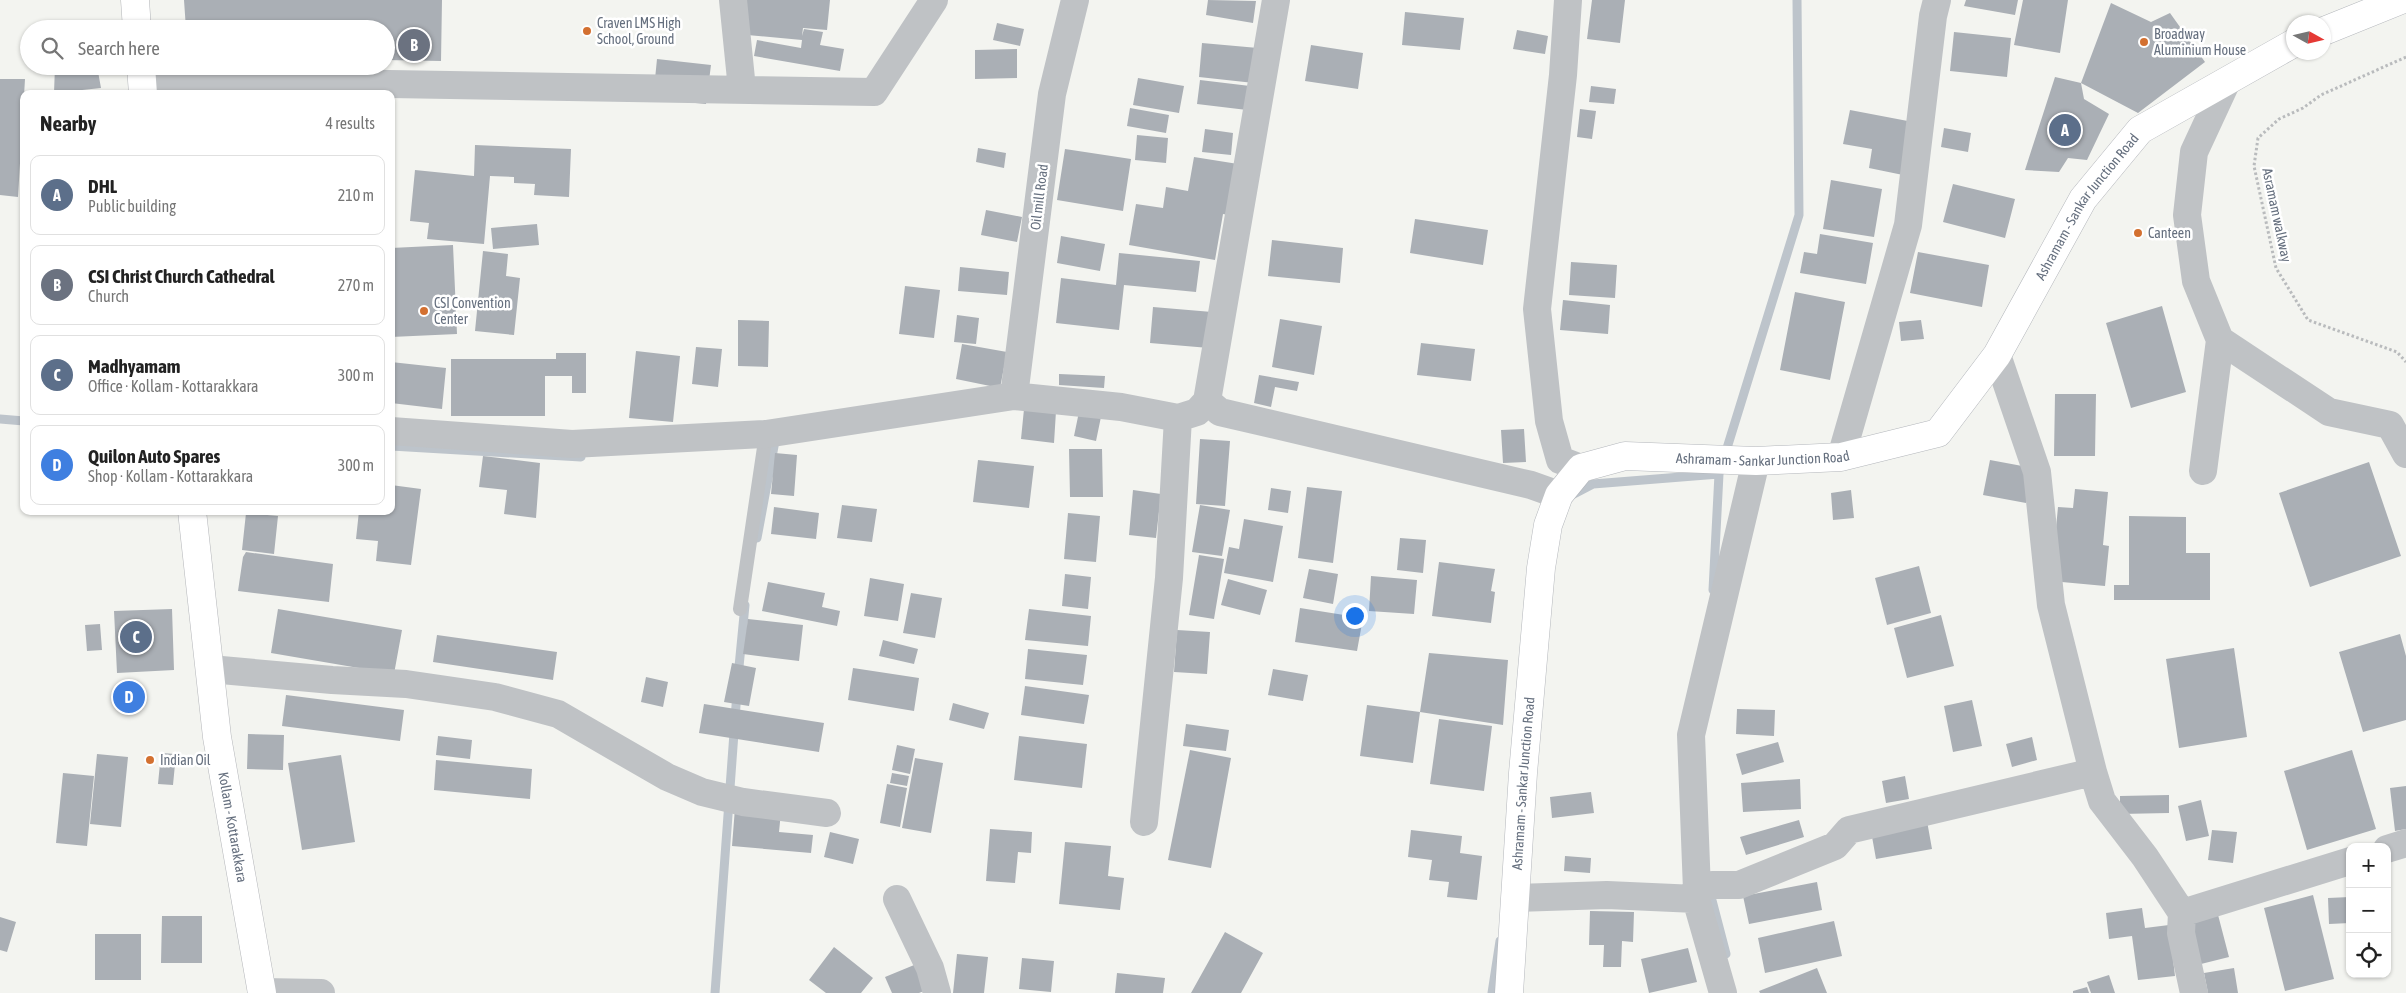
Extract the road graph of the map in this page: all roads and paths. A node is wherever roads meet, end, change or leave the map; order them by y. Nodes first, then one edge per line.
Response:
1 (135, 0) edge
2 (733, 0) edge
3 (934, 0) edge
4 (1074, 0) edge
5 (1276, 0) edge
6 (1568, 0) edge
7 (1937, 0) edge
8 (2401, 0) edge
9 (136, 20) edge
10 (2331, 28) edge
11 (2286, 48) edge
12 (2406, 57) edge
13 (142, 80) edge
14 (2226, 82) junction
15 (742, 89) junction
16 (2220, 340) junction
17 (1997, 355) junction
18 (2406, 362) edge
19 (1014, 396) junction
20 (1207, 401) junction
21 (1178, 418) junction
22 (395, 431) edge
23 (766, 434) junction
24 (2406, 454) edge
25 (1841, 457) junction
26 (1756, 461) junction
27 (1582, 468) junction
28 (2203, 471) dead end
29 (1559, 496) junction
30 (192, 515) edge
31 (740, 609) dead end
32 (210, 669) junction
33 (2093, 772) junction
34 (827, 813) dead end
35 (1144, 822) dead end
36 (2406, 843) edge
37 (2391, 848) edge
38 (2346, 861) edge
39 (1702, 891) junction
40 (1515, 898) junction
41 (897, 899) dead end
42 (2182, 913) junction
43 (261, 993) edge
44 (321, 993) edge
45 (937, 993) edge
46 (1509, 993) edge
47 (1723, 993) edge
48 (2194, 993) edge

1 - 9 street
2 - 15 street
3 - 15 street
4 - 19 street, Oil mill Road
5 - 20 street
6 - 27 street
7 - 25 street
8 - 10 street
11 - 14 street, Ashramam - Sankar Junction Road
12 - 18 path, Asramam walkway
13 - 15 street
14 - 16 street
14 - 17 street, Ashramam - Sankar Junction Road
16 - 24 street
16 - 28 street
17 - 25 street, Ashramam - Sankar Junction Road
17 - 33 street
19 - 21 street
19 - 23 street
20 - 21 street
20 - 29 street
21 - 35 street
22 - 23 street
23 - 31 lane
25 - 26 street, Ashramam - Sankar Junction Road
26 - 27 street, Ashramam - Sankar Junction Road
26 - 39 street
27 - 29 street, Ashramam - Sankar Junction Road
29 - 40 street, Ashramam - Sankar Junction Road
30 - 32 street, Kollam - Kottarakkara
32 - 34 street
32 - 43 street, Kollam - Kottarakkara
33 - 39 street
33 - 42 street
36 - 37 street
38 - 42 street
39 - 40 street
39 - 47 street
40 - 46 street, Ashramam - Sankar Junction Road
41 - 45 street
42 - 48 street
43 - 44 street

